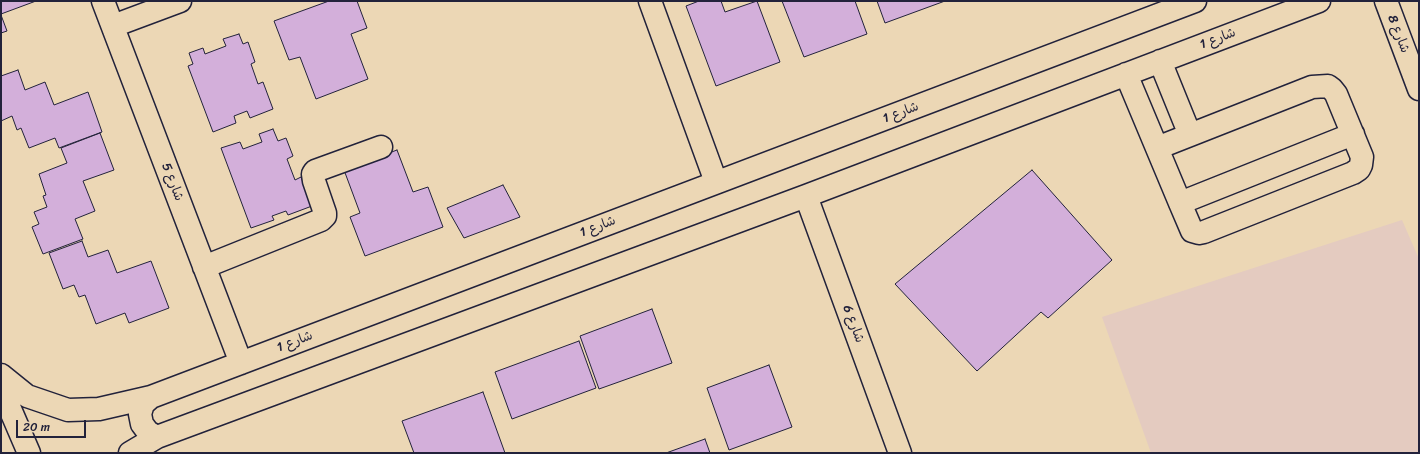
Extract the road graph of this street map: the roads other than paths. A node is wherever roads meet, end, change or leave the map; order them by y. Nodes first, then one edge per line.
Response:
1 (103, 1) edge
2 (180, 1) edge
3 (650, 1) edge
4 (1195, 1) edge
5 (1319, 1) edge
6 (1386, 1) edge
7 (113, 26) junction
8 (1160, 61) junction
9 (1126, 74) junction
10 (1419, 89) edge
11 (1352, 134) junction
12 (1190, 135) junction
13 (381, 147) dead end
14 (1157, 148) junction
15 (716, 182) junction
16 (806, 196) junction
17 (1180, 203) junction
18 (204, 267) junction
19 (241, 363) junction
20 (1, 374) edge
21 (1, 388) edge
22 (150, 397) junction
23 (157, 437) junction
24 (29, 453) edge
25 (130, 453) edge
26 (900, 453) edge

1 - 7 street, شارع 5
2 - 7 street
3 - 15 street
4 - 15 street, شارع 1
5 - 8 street, شارع 1
6 - 10 street, شارع 8
7 - 18 street, شارع 5
8 - 9 street, شارع 1
8 - 12 street
9 - 14 street
9 - 16 street, شارع 1
11 - 12 street
11 - 17 street
11 - 17 street
12 - 14 street
13 - 18 street
14 - 17 street
15 - 19 street, شارع 1
16 - 23 street, شارع 1
16 - 26 street, شارع 6
18 - 19 street, شارع 5
19 - 22 street, شارع 1
20 - 22 street, شارع 1
21 - 24 street
22 - 23 street
23 - 25 street, شارع 1

